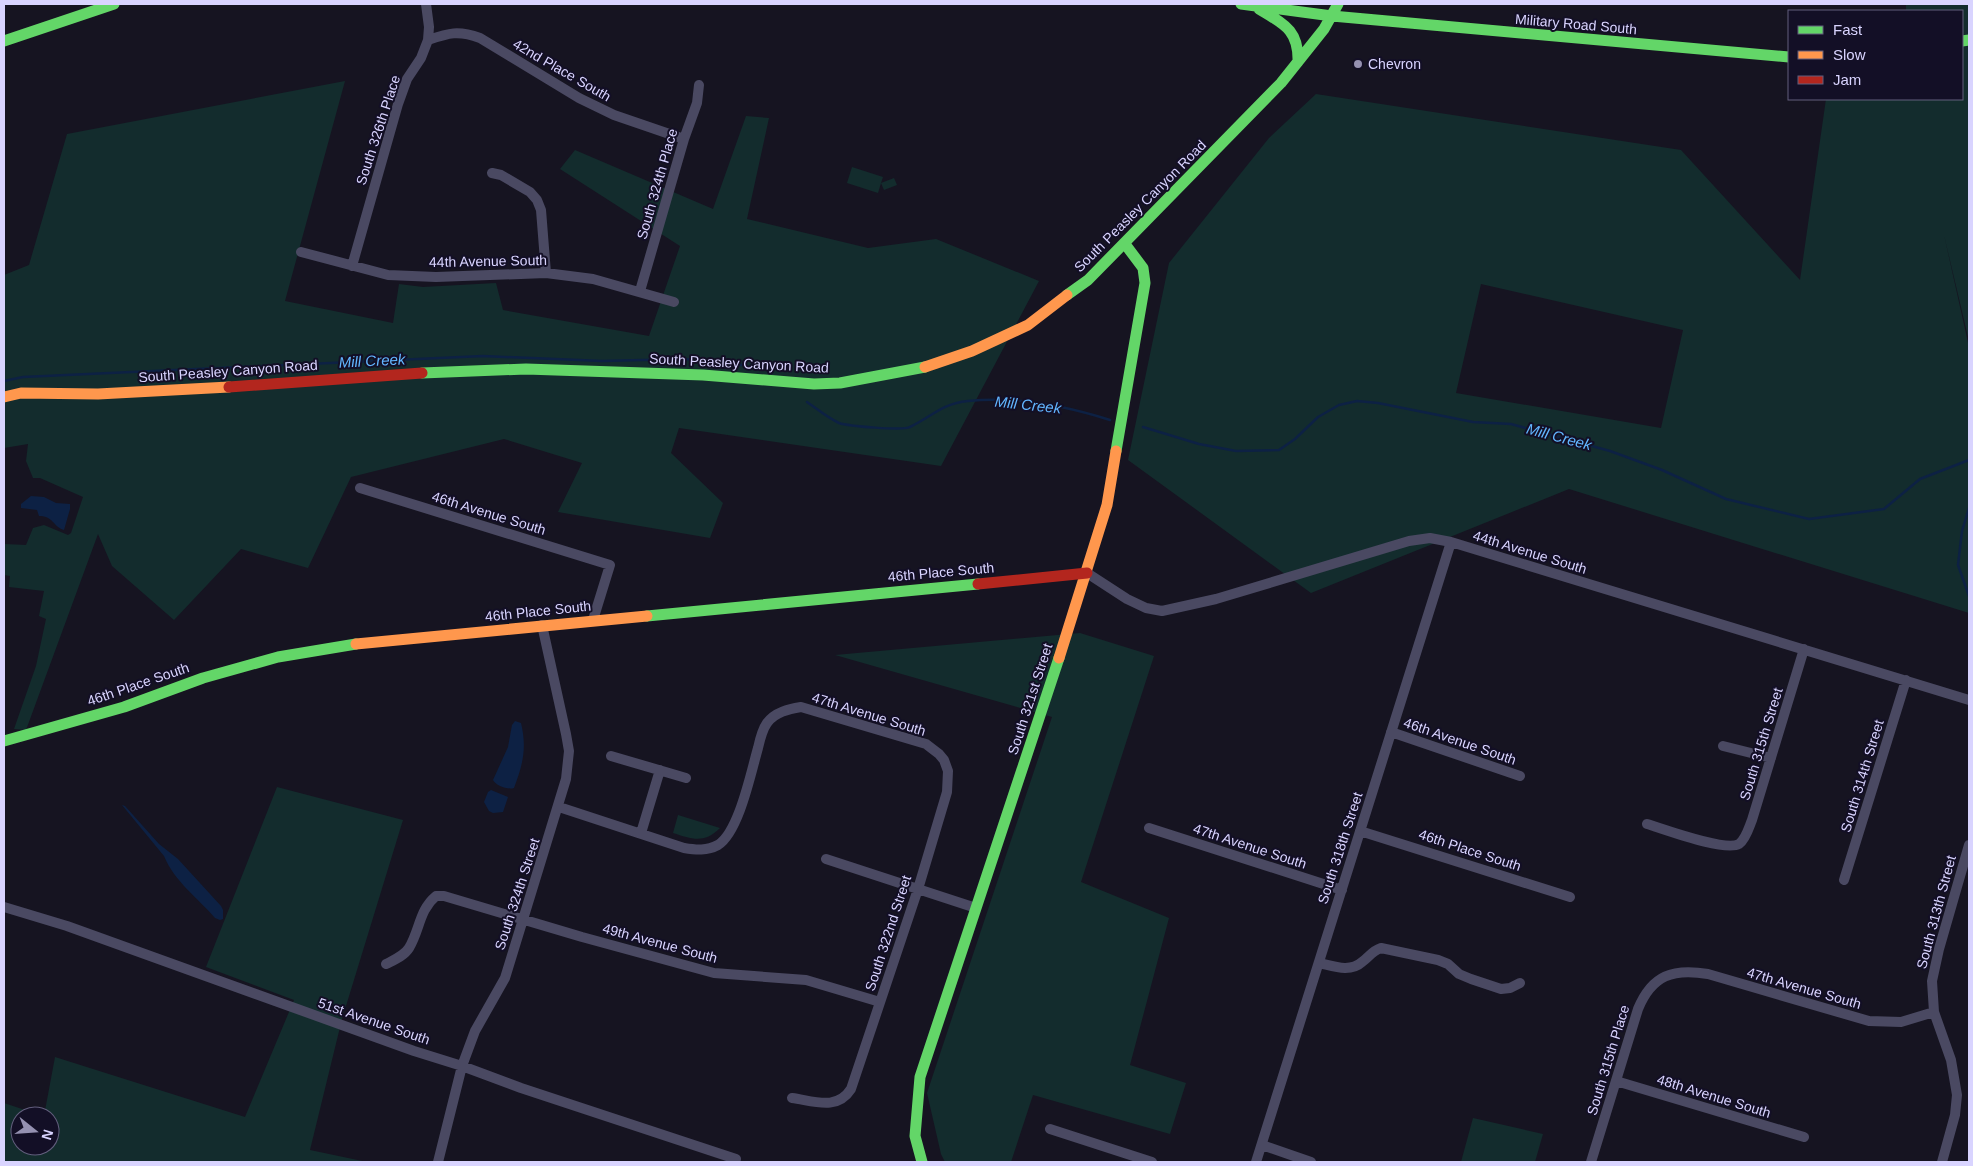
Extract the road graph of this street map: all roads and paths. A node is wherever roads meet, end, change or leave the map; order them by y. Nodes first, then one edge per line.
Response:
1 (114, 4) edge
2 (426, 4) edge
3 (1241, 4) edge
4 (1338, 4) edge
5 (1253, 6) junction
6 (1332, 16) junction
7 (428, 40) junction
8 (4, 41) edge
9 (1788, 57) edge
10 (1298, 62) junction
11 (699, 85) dead end
12 (684, 139) junction
13 (492, 173) dead end
14 (1125, 244) junction
15 (301, 252) dead end
16 (352, 266) junction
17 (546, 273) junction
18 (640, 291) junction
19 (674, 302) dead end
20 (4, 397) edge
21 (360, 488) dead end
22 (1451, 542) junction
23 (1087, 574) junction
24 (593, 620) junction
25 (542, 625) junction
26 (1804, 649) junction
27 (1906, 680) junction
28 (1969, 700) edge
29 (1391, 732) junction
30 (4, 740) edge
31 (1723, 746) dead end
32 (611, 756) dead end
33 (1771, 758) junction
34 (944, 760) joint
35 (660, 770) junction
36 (1520, 776) dead end
37 (686, 778) dead end
38 (559, 807) junction
39 (1646, 824) dead end
40 (1149, 828) dead end
41 (1360, 831) junction
42 (641, 833) junction
43 (1969, 845) edge
44 (826, 859) dead end
45 (1844, 880) dead end
46 (918, 889) junction
47 (1342, 890) junction
48 (1570, 897) dead end
49 (4, 907) edge
50 (976, 908) junction
51 (523, 920) junction
52 (1319, 963) junction
53 (386, 964) dead end
54 (1666, 976) joint
55 (1520, 983) dead end
56 (880, 1002) junction
57 (1934, 1012) junction
58 (462, 1066) junction
59 (1616, 1080) junction
60 (792, 1098) dead end
61 (1050, 1129) dead end
62 (1804, 1137) dead end
63 (1262, 1145) junction
64 (736, 1159) dead end
65 (438, 1162) edge
66 (922, 1162) edge
67 (1152, 1162) edge
68 (1256, 1162) edge
69 (1311, 1162) edge
70 (1591, 1162) edge
71 (1942, 1162) edge

1 - 8 main road
2 - 7 street, South 326th Place
3 - 5 main road, Military Road South
4 - 6 main road, South Peasley Canyon Road
5 - 6 main road, Military Road South
5 - 10 main road
6 - 9 main road, Military Road South
6 - 10 main road, South Peasley Canyon Road
7 - 12 street, 42nd Place South
7 - 16 street, South 326th Place
10 - 14 main road, South Peasley Canyon Road
11 - 12 street, South 324th Place
12 - 18 street, South 324th Place
13 - 17 street
14 - 20 main road, South Peasley Canyon Road
14 - 23 main road, South 321st Street
15 - 16 street, 44th Avenue South
16 - 17 street, 44th Avenue South
17 - 18 street, 44th Avenue South
18 - 19 street, 44th Avenue South
21 - 24 street, 46th Avenue South
22 - 23 street, 44th Avenue South
22 - 26 street, 44th Avenue South
22 - 29 street, South 318th Street
23 - 24 main road, 46th Place South
23 - 50 main road, South 321st Street
24 - 25 main road, 46th Place South
25 - 30 main road, 46th Place South
25 - 38 street, South 324th Street
26 - 27 street, 44th Avenue South
26 - 33 street, South 315th Street
27 - 28 street, 44th Avenue South
27 - 45 street, South 314th Street
29 - 36 street, 46th Avenue South
29 - 41 street, South 318th Street
31 - 33 street
32 - 35 street
33 - 39 street, South 315th Street
34 - 42 street, 47th Avenue South
34 - 46 street, South 322nd Street
35 - 37 street
35 - 42 street
38 - 42 street
38 - 51 street, South 324th Street
40 - 47 street, 47th Avenue South
41 - 47 street, South 318th Street
41 - 48 street, 46th Place South
43 - 57 street, South 313th Street
44 - 46 street
46 - 50 street
46 - 56 street, South 322nd Street
47 - 52 street, South 318th Street
49 - 58 street, 51st Avenue South
50 - 66 main road, South 321st Street
51 - 53 street, 49th Avenue South
51 - 56 street, 49th Avenue South
51 - 58 street, South 324th Street
52 - 55 street
52 - 63 street, South 318th Street
54 - 57 street, 47th Avenue South
54 - 59 street, South 315th Place
56 - 60 street, South 322nd Street
57 - 71 street, South 313th Street
58 - 64 street, 51st Avenue South
58 - 65 street, South 324th Street
59 - 62 street, 48th Avenue South
59 - 70 street, South 315th Place
61 - 67 street
63 - 68 street, South 318th Street
63 - 69 street

